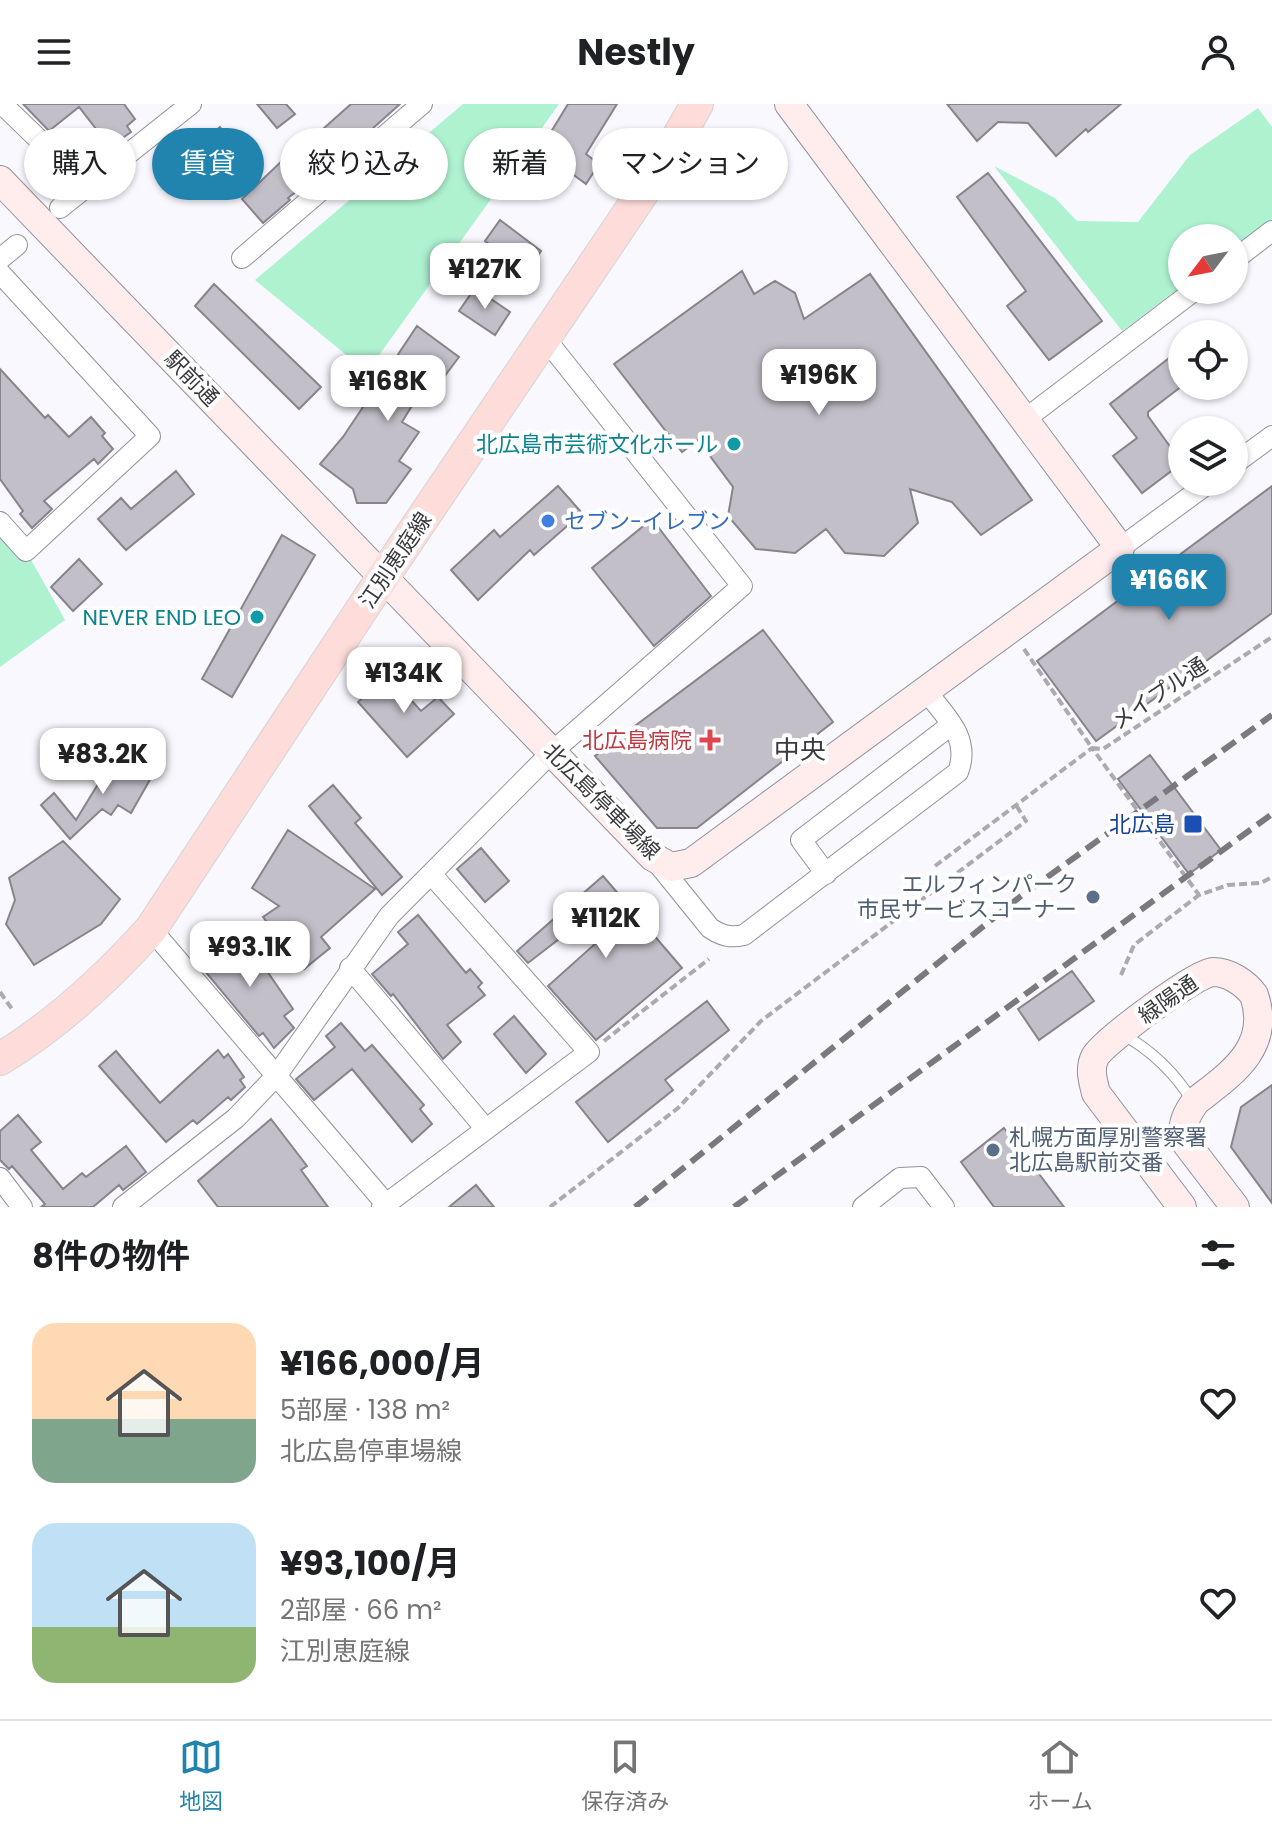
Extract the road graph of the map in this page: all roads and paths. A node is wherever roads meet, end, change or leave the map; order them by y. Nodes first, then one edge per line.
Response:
1 (2, 104) edge
2 (191, 104) edge
3 (422, 104) edge
4 (697, 104) edge
5 (789, 104) edge
6 (165, 111) edge
7 (27, 128) edge
8 (136, 140) edge
9 (0, 180) edge
10 (71, 200) edge
11 (60, 208) dead end
12 (1272, 231) edge
13 (17, 245) dead end
14 (1248, 249) edge
15 (242, 258) dead end
16 (0, 259) edge
17 (0, 273) edge
18 (1177, 304) edge
19 (544, 337) junction
20 (1024, 420) junction
21 (1272, 436) edge
22 (1248, 454) edge
23 (1191, 496) edge
24 (0, 522) edge
25 (1120, 548) junction
26 (383, 577) junction
27 (1272, 637) edge
28 (1024, 648) dead end
29 (926, 691) junction
30 (951, 725) junction
31 (1092, 748) junction
32 (552, 752) junction
33 (1016, 805) junction
34 (653, 857) junction
35 (935, 866) dead end
36 (826, 874) junction
37 (432, 875) junction
38 (1272, 877) edge
39 (1199, 895) junction
40 (151, 929) junction
41 (709, 959) dead end
42 (350, 968) junction
43 (1121, 975) dead end
44 (0, 992) edge
45 (12, 1009) dead end
46 (1120, 1033) junction
47 (589, 1052) junction
48 (0, 1059) edge
49 (277, 1075) junction
50 (1194, 1104) junction
51 (485, 1128) junction
52 (0, 1178) edge
53 (384, 1205) edge
54 (22, 1207) edge
55 (123, 1207) edge
56 (550, 1207) edge
57 (863, 1207) edge
58 (944, 1207) edge
59 (1182, 1207) edge
60 (1235, 1207) edge

1 - 7 street
2 - 6 street
3 - 15 street
4 - 19 main road, 江別恵庭線
5 - 20 street
6 - 8 street
9 - 26 street, 駅前通
10 - 11 street
12 - 14 street
13 - 16 street
17 - 24 street
18 - 20 street
19 - 26 main road, 江別恵庭線
19 - 32 street
20 - 25 street
21 - 22 street
23 - 25 street
25 - 29 street, 北広島停車場線
26 - 32 street, 北広島停車場線
26 - 40 main road, 江別恵庭線
27 - 31 path, メイプル通
28 - 31 path
29 - 30 street
29 - 34 street, 北広島停車場線
30 - 36 street
30 - 36 street
31 - 33 path
31 - 39 path
32 - 34 street, 北広島停車場線
32 - 37 street
33 - 35 path
33 - 56 path
34 - 36 street
37 - 42 street
37 - 47 street
38 - 39 path
39 - 43 path
40 - 48 main road, 江別恵庭線
40 - 49 street
41 - 47 path
42 - 49 street
42 - 51 street
44 - 45 path
46 - 50 lane
46 - 50 street, 緑陽通
46 - 59 street, 緑陽通
47 - 51 street
49 - 53 street
49 - 55 street
50 - 60 street
51 - 53 street
52 - 54 street
57 - 58 street

